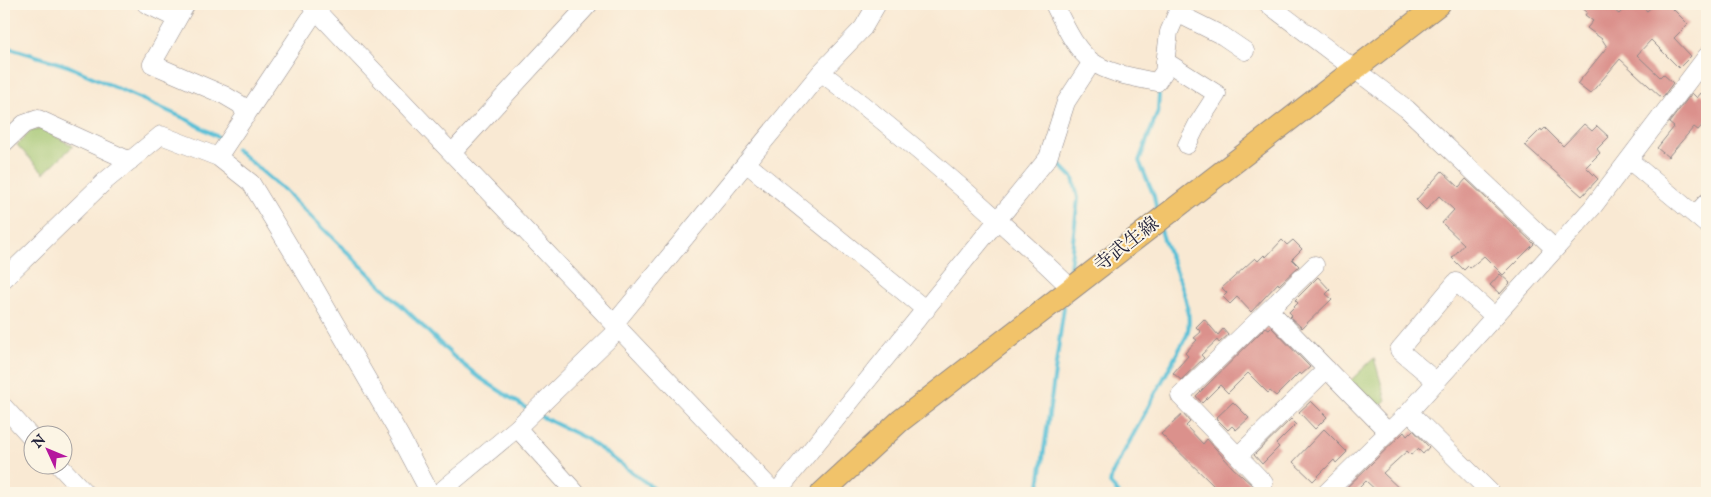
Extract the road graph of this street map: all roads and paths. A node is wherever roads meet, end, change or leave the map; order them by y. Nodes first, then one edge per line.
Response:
1 (146, 4) edge
2 (186, 4) edge
3 (589, 4) edge
4 (877, 4) edge
5 (1054, 4) edge
6 (1268, 4) edge
7 (1439, 4) edge
8 (313, 7) edge
9 (1179, 8) edge
10 (177, 20) junction
11 (1245, 51) dead end
12 (1707, 56) edge
13 (1165, 61) junction
14 (1092, 62) junction
15 (1354, 69) junction
16 (821, 72) junction
17 (246, 116) junction
18 (4, 143) edge
19 (1187, 145) dead end
20 (452, 154) junction
21 (218, 157) junction
22 (1629, 160) junction
23 (130, 161) junction
24 (746, 163) junction
25 (1703, 214) edge
26 (999, 219) junction
27 (1555, 249) junction
28 (1315, 265) dead end
29 (4, 279) edge
30 (1071, 288) junction
31 (926, 310) junction
32 (1269, 310) junction
33 (1494, 316) junction
34 (617, 326) junction
35 (1327, 369) junction
36 (1437, 382) junction
37 (4, 407) edge
38 (1409, 412) junction
39 (22, 427) edge
40 (517, 428) junction
41 (1388, 432) junction
42 (1238, 456) junction
43 (67, 474) edge
44 (1264, 483) dead end
45 (85, 493) edge
46 (430, 493) edge
47 (440, 493) edge
48 (576, 493) edge
49 (776, 493) edge
50 (822, 493) edge
51 (1326, 493) edge
52 (1491, 493) edge

1 - 10 street
2 - 10 street
3 - 20 street
4 - 16 street
5 - 14 street
6 - 15 street
7 - 15 main road, 寺武生線
8 - 17 street
8 - 20 street
9 - 11 street
9 - 13 street
10 - 17 street
12 - 22 street
13 - 14 street
13 - 19 street
14 - 26 street
15 - 27 street
15 - 30 main road, 寺武生線
16 - 24 street
16 - 26 street
17 - 21 street
18 - 23 street
20 - 34 street
21 - 23 street
21 - 46 street
22 - 25 street
22 - 27 street
23 - 29 street
24 - 31 street
24 - 34 street
26 - 30 street
26 - 31 street
27 - 33 street
28 - 32 street
30 - 50 main road, 寺武生線
31 - 49 street
32 - 35 street
32 - 42 street
33 - 36 street
33 - 36 street
34 - 40 street
34 - 49 street
35 - 41 street
35 - 42 street
36 - 38 street
37 - 39 street
38 - 41 street
38 - 52 street
40 - 47 street
40 - 48 street
41 - 51 street
42 - 44 street
43 - 45 street

